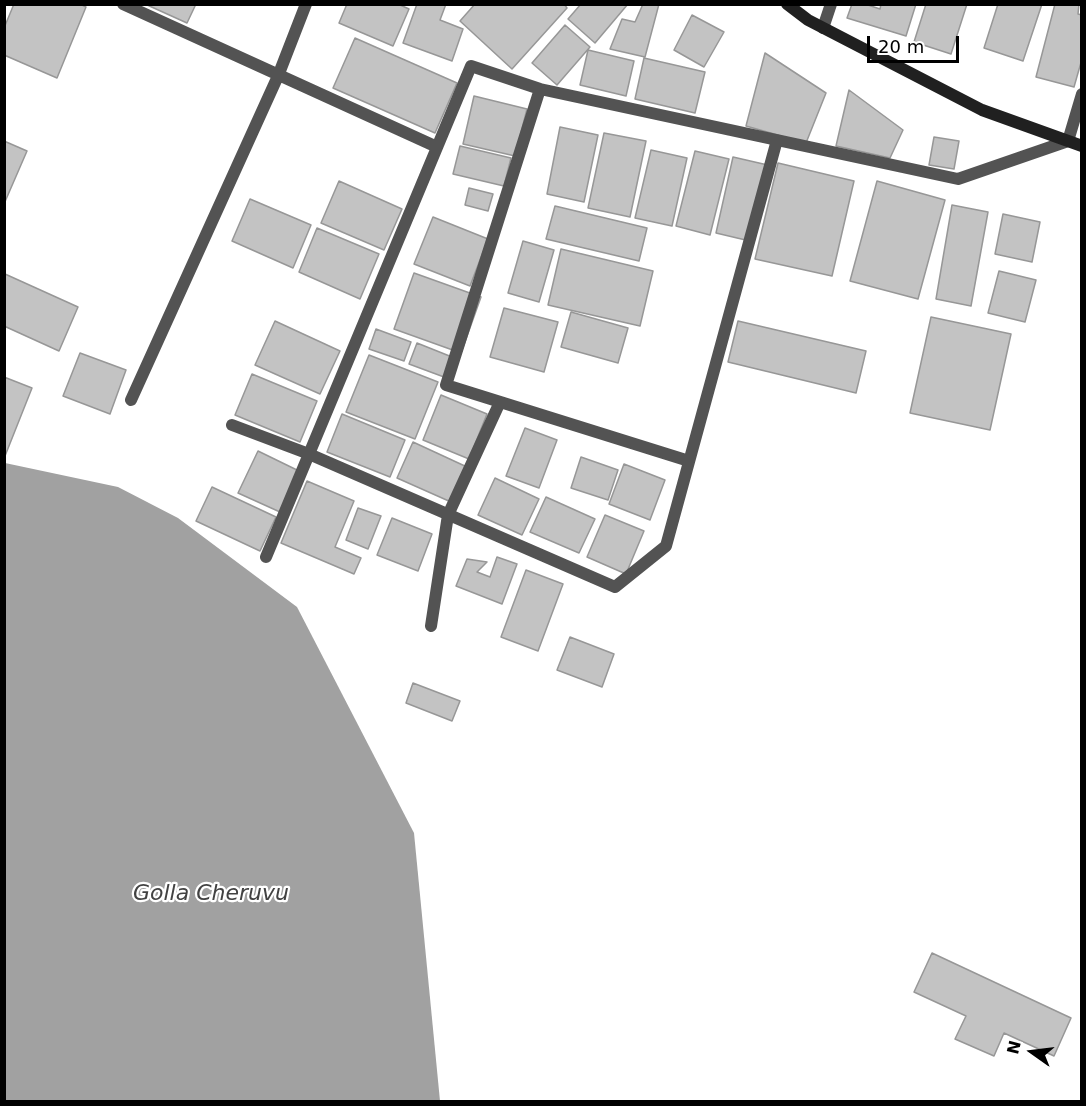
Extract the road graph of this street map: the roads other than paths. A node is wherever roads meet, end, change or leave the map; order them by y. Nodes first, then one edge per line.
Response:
1 (123, 4) edge
2 (306, 4) edge
3 (787, 4) edge
4 (831, 4) edge
5 (823, 28) junction
6 (278, 76) junction
7 (540, 89) junction
8 (1082, 94) edge
9 (777, 140) junction
10 (1068, 141) junction
11 (1082, 146) edge
12 (437, 147) junction
13 (131, 400) dead end
14 (500, 402) junction
15 (232, 426) dead end
16 (309, 454) junction
17 (689, 461) junction
18 (448, 515) junction
19 (266, 557) dead end
20 (431, 626) dead end

1 - 6 street
2 - 6 street
3 - 5 street
4 - 5 street
5 - 10 street
6 - 12 street
6 - 13 street
7 - 9 street
7 - 12 street
7 - 14 street
8 - 10 street
9 - 10 street
9 - 17 street
10 - 11 street
12 - 16 street
14 - 17 street
14 - 18 street
15 - 16 street
16 - 18 street
16 - 19 street
17 - 18 street
18 - 20 street

